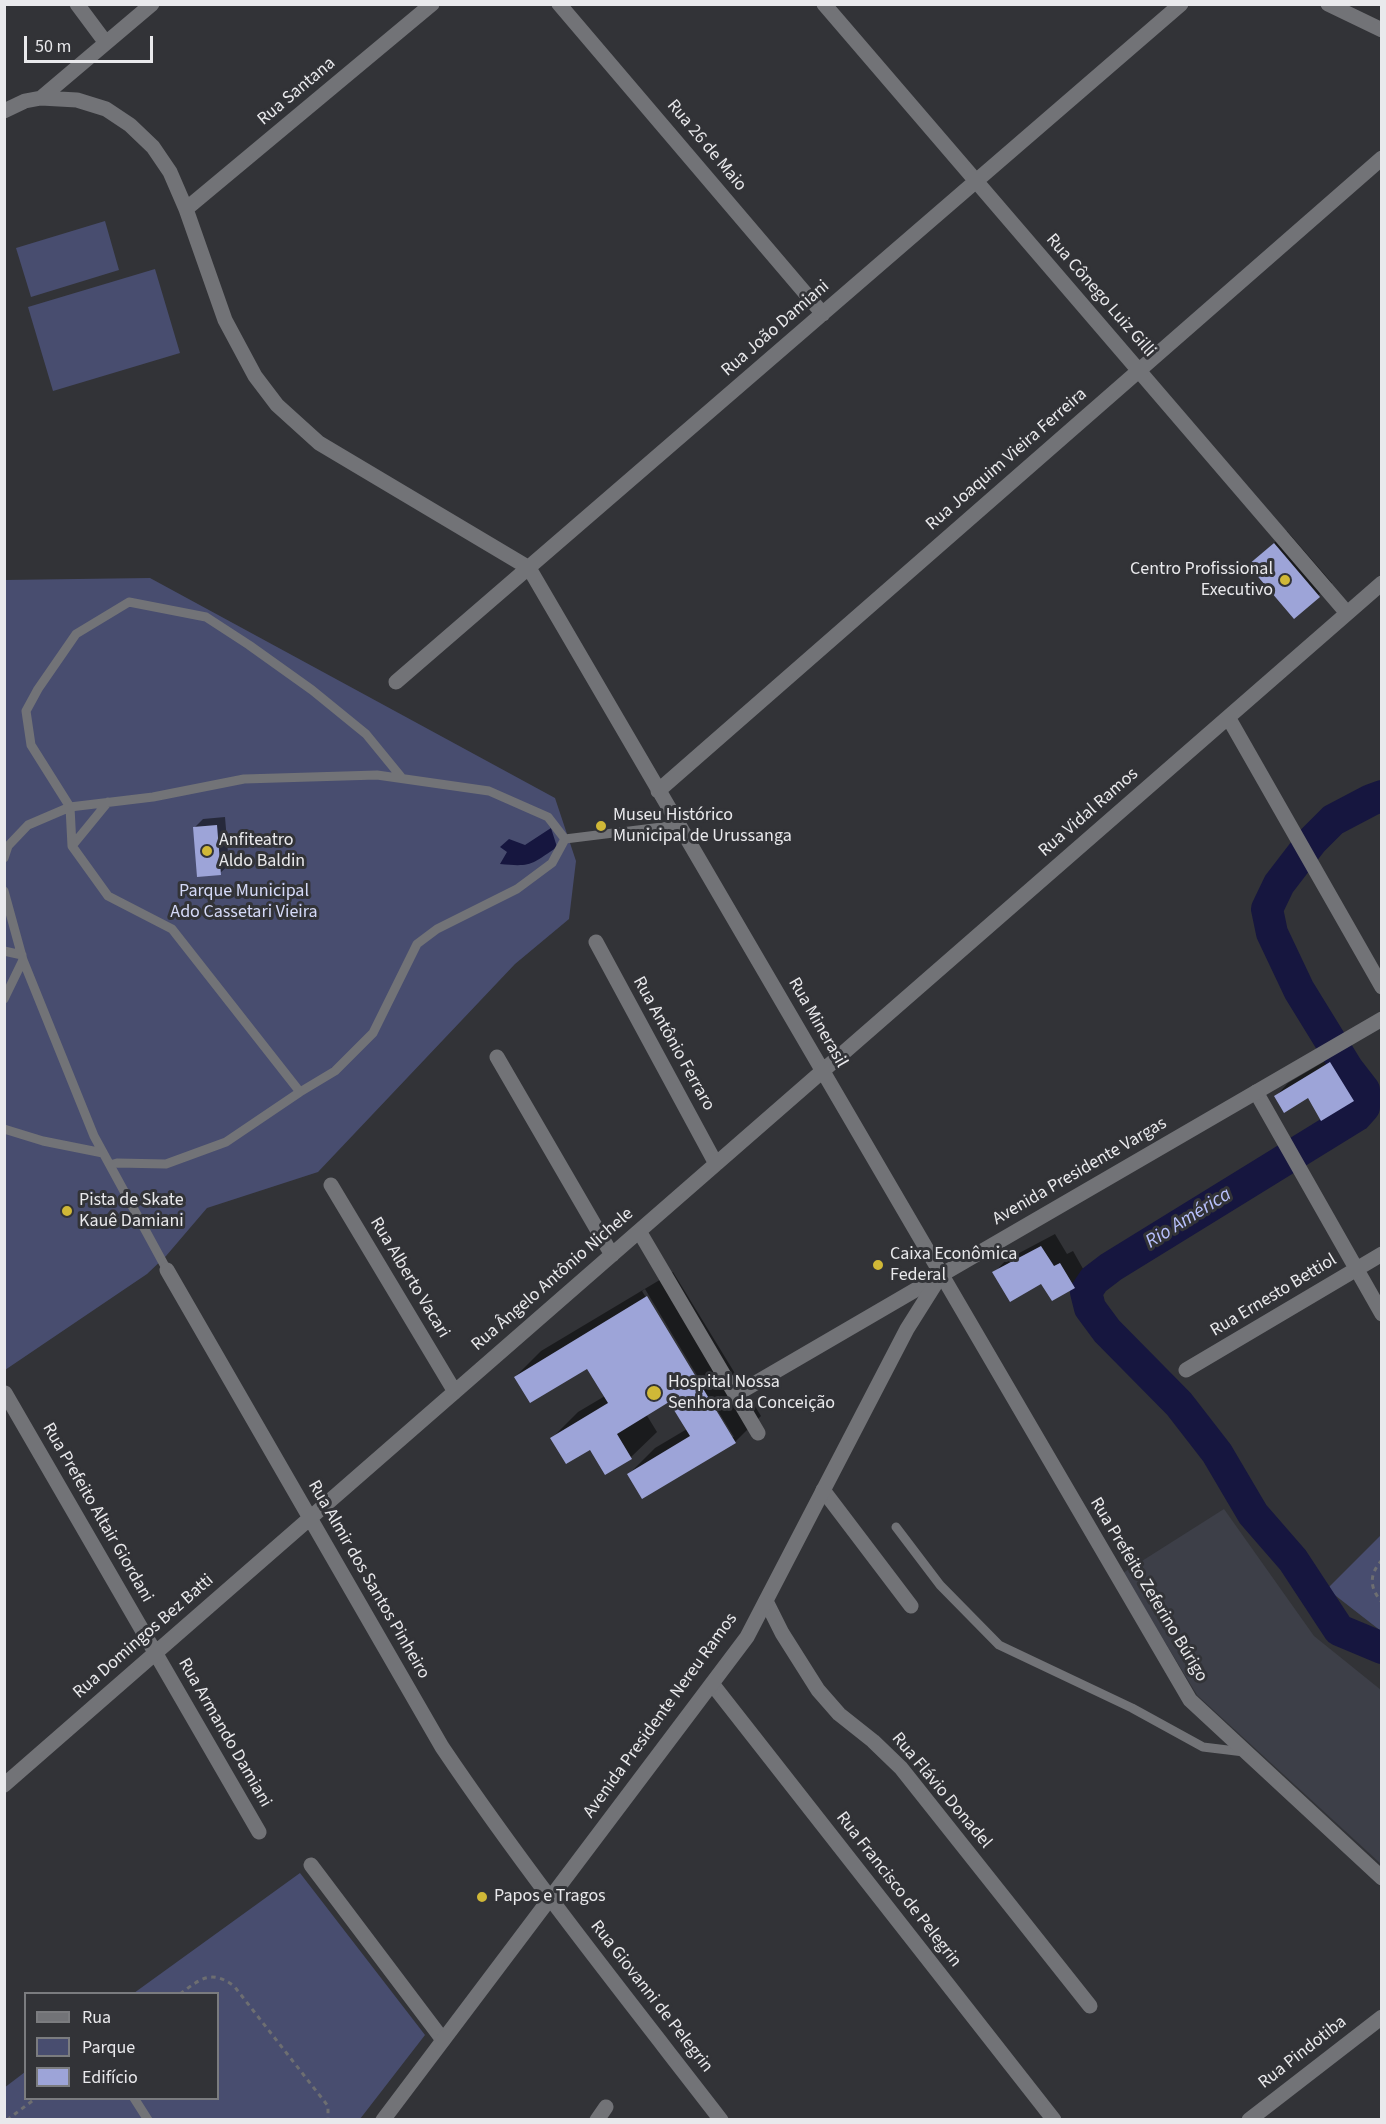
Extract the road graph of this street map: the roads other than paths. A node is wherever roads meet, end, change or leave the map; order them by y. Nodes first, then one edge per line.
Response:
1 (77, 4) edge
2 (152, 4) edge
3 (432, 4) edge
4 (559, 4) edge
5 (824, 4) edge
6 (1181, 4) edge
7 (1328, 4) edge
8 (1382, 30) edge
9 (106, 43) junction
10 (41, 98) junction
11 (4, 111) edge
12 (1382, 158) edge
13 (976, 182) junction
14 (186, 209) junction
15 (823, 314) junction
16 (1138, 371) junction
17 (529, 568) junction
18 (1382, 583) edge
19 (1347, 613) junction
20 (396, 682) dead end
21 (1228, 717) junction
22 (402, 778) junction
23 (658, 791) junction
24 (108, 802) junction
25 (70, 807) junction
26 (678, 825) junction
27 (565, 840) junction
28 (72, 846) junction
29 (4, 858) edge
30 (4, 891) edge
31 (596, 942) dead end
32 (4, 951) edge
33 (23, 957) junction
34 (1382, 987) edge
35 (4, 999) edge
36 (1382, 1019) edge
37 (497, 1057) dead end
38 (822, 1071) junction
39 (300, 1092) junction
40 (1256, 1092) junction
41 (4, 1129) edge
42 (103, 1153) junction
43 (717, 1164) junction
44 (110, 1165) junction
45 (331, 1185) dead end
46 (639, 1231) junction
47 (1382, 1254) edge
48 (612, 1255) junction
49 (1356, 1269) junction
50 (167, 1270) joint
51 (941, 1275) junction
52 (1382, 1314) edge
53 (1186, 1370) dead end
54 (455, 1392) junction
55 (5, 1393) edge
56 (735, 1395) junction
57 (758, 1433) dead end
58 (824, 1490) junction
59 (310, 1518) junction
60 (896, 1527) dead end
61 (766, 1601) junction
62 (911, 1606) dead end
63 (155, 1653) junction
64 (712, 1684) junction
65 (1244, 1752) junction
66 (4, 1785) edge
67 (259, 1832) dead end
68 (311, 1865) dead end
69 (1382, 1878) edge
70 (550, 1899) junction
71 (1090, 2006) dead end
72 (1382, 2017) edge
73 (443, 2040) junction
74 (135, 2100) edge
75 (148, 2120) edge
76 (383, 2120) edge
77 (721, 2120) edge
78 (1054, 2120) edge
79 (1249, 2120) edge

1 - 9 street
2 - 9 street
3 - 14 street, Rua Santana
4 - 15 street, Rua 26 de Maio
5 - 13 street, Rua Cônego Luiz Gilli
6 - 13 street, Rua João Damiani
7 - 8 street
9 - 10 street
10 - 11 street
10 - 14 street
12 - 16 street, Rua Joaquim Vieira Ferreira
13 - 15 street, Rua João Damiani
13 - 16 street, Rua Cônego Luiz Gilli
14 - 17 street
15 - 17 street, Rua João Damiani
16 - 19 street, Rua Cônego Luiz Gilli
16 - 23 street, Rua Joaquim Vieira Ferreira
17 - 20 street, Rua João Damiani
17 - 23 street, Rua Minerasil
18 - 19 street, Rua Vidal Ramos
19 - 21 street, Rua Vidal Ramos
21 - 34 street
21 - 38 street, Rua Vidal Ramos
22 - 24 lane
22 - 25 lane
22 - 27 lane
23 - 26 street, Rua Minerasil
24 - 25 lane
24 - 28 lane
25 - 28 lane
25 - 29 lane
26 - 27 lane
26 - 38 street, Rua Minerasil
27 - 39 lane
28 - 39 lane
30 - 33 lane
31 - 43 street, Rua Antônio Ferraro
32 - 33 lane
33 - 35 lane
33 - 42 lane
36 - 40 street, Avenida Presidente Vargas
37 - 48 street
38 - 43 street, Rua Ângelo Antônio Nichele
38 - 51 street, Rua Minerasil
39 - 44 lane
40 - 49 street
40 - 51 street, Avenida Presidente Vargas
41 - 42 lane
42 - 44 lane
43 - 46 street, Rua Ângelo Antônio Nichele
44 - 50 lane
45 - 54 street, Rua Alberto Vacari
46 - 48 street, Rua Ângelo Antônio Nichele
46 - 56 street
47 - 49 street, Rua Ernesto Bettiol
48 - 54 street, Rua Ângelo Antônio Nichele
49 - 52 street
49 - 53 street, Rua Ernesto Bettiol
50 - 59 street, Rua Almir dos Santos Pinheiro
51 - 56 street, Avenida Presidente Vargas
51 - 58 street, Avenida Presidente Nereu Ramos
51 - 65 street, Rua Prefeito Zeferino Búrigo
54 - 59 street, Rua Ângelo Antônio Nichele
55 - 63 street, Rua Prefeito Altair Giordani
56 - 57 street
58 - 61 street, Avenida Presidente Nereu Ramos
58 - 62 street
59 - 63 street, Rua Domingos Bez Batti
59 - 70 street, Rua Almir dos Santos Pinheiro
60 - 65 lane
61 - 64 street, Avenida Presidente Nereu Ramos
61 - 71 street, Rua Flávio Donadel
63 - 66 street, Rua Domingos Bez Batti
63 - 67 street, Rua Armando Damiani
64 - 70 street, Avenida Presidente Nereu Ramos
64 - 78 street, Rua Francisco de Pelegrin
65 - 69 street, Rua Prefeito Zeferino Búrigo
68 - 73 street
70 - 73 street, Avenida Presidente Nereu Ramos
70 - 77 street, Rua Giovanni de Pelegrin
72 - 79 street, Rua Pindotiba
73 - 76 street, Avenida Presidente Nereu Ramos
74 - 75 lane

